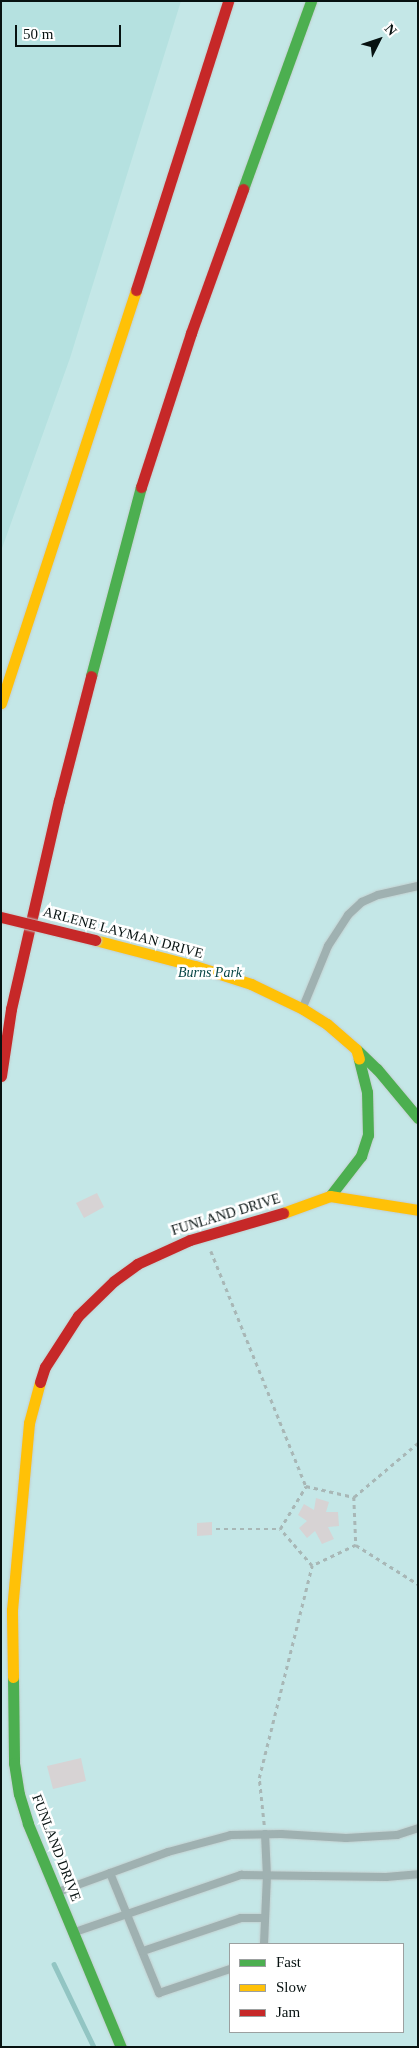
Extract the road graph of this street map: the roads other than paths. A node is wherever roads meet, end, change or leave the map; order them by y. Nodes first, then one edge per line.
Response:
1 (228, 1) edge
2 (311, 1) edge
3 (1, 703) edge
4 (418, 886) edge
5 (1, 916) edge
6 (303, 1009) junction
7 (356, 1049) junction
8 (1, 1076) edge
9 (418, 1118) edge
10 (330, 1196) junction
11 (418, 1210) edge
12 (418, 1828) edge
13 (265, 1834) junction
14 (110, 1873) junction
15 (418, 1874) edge
16 (267, 1876) junction
17 (56, 1893) junction
18 (127, 1914) junction
19 (265, 1918) junction
20 (74, 1933) junction
21 (264, 1943) edge
22 (143, 1951) junction
23 (229, 1968) edge
24 (122, 2047) edge

1 - 3 main road
2 - 8 main road
4 - 6 lane
5 - 6 main road, ARLENE LAYMAN DRIVE, bridge
6 - 7 main road, ARLENE LAYMAN DRIVE
7 - 9 main road, ARLENE LAYMAN DRIVE
7 - 10 main road
10 - 11 main road, FUNLAND DRIVE
10 - 17 main road, FUNLAND DRIVE
12 - 13 lane
13 - 14 lane
13 - 16 lane
14 - 17 lane
14 - 18 lane
15 - 16 lane
16 - 18 lane
16 - 19 lane
17 - 20 main road, FUNLAND DRIVE
18 - 20 lane
18 - 22 lane
19 - 21 lane
19 - 22 lane
20 - 24 main road, FUNLAND DRIVE
22 - 23 lane

